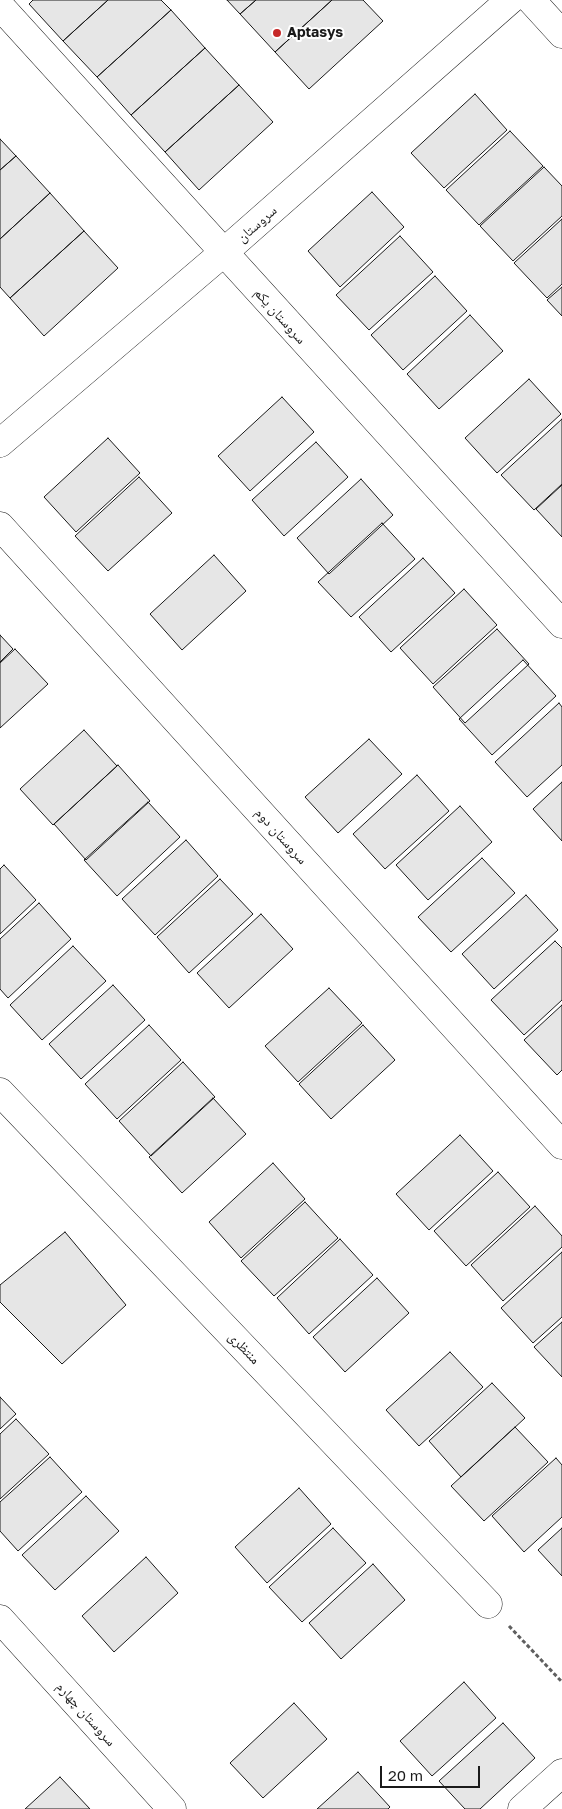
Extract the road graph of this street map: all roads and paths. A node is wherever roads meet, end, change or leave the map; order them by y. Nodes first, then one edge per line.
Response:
1 (510, 0) edge
2 (531, 0) edge
3 (0, 6) edge
4 (562, 34) edge
5 (223, 253) junction
6 (0, 443) edge
7 (0, 526) edge
8 (562, 624) edge
9 (0, 1092) edge
10 (562, 1145) edge
11 (488, 1604) joint
12 (0, 1619) edge
13 (562, 1682) edge
14 (562, 1773) edge
15 (172, 1809) edge
16 (522, 1809) edge

1 - 5 street, سروستان
2 - 4 street
3 - 5 street, سروستان یکم
5 - 6 street, سروستان
5 - 8 street, سروستان یکم
7 - 10 street, سروستان دوم
9 - 11 street, منتظری
11 - 13 path
12 - 15 street, سروستان چهارم
14 - 16 street

